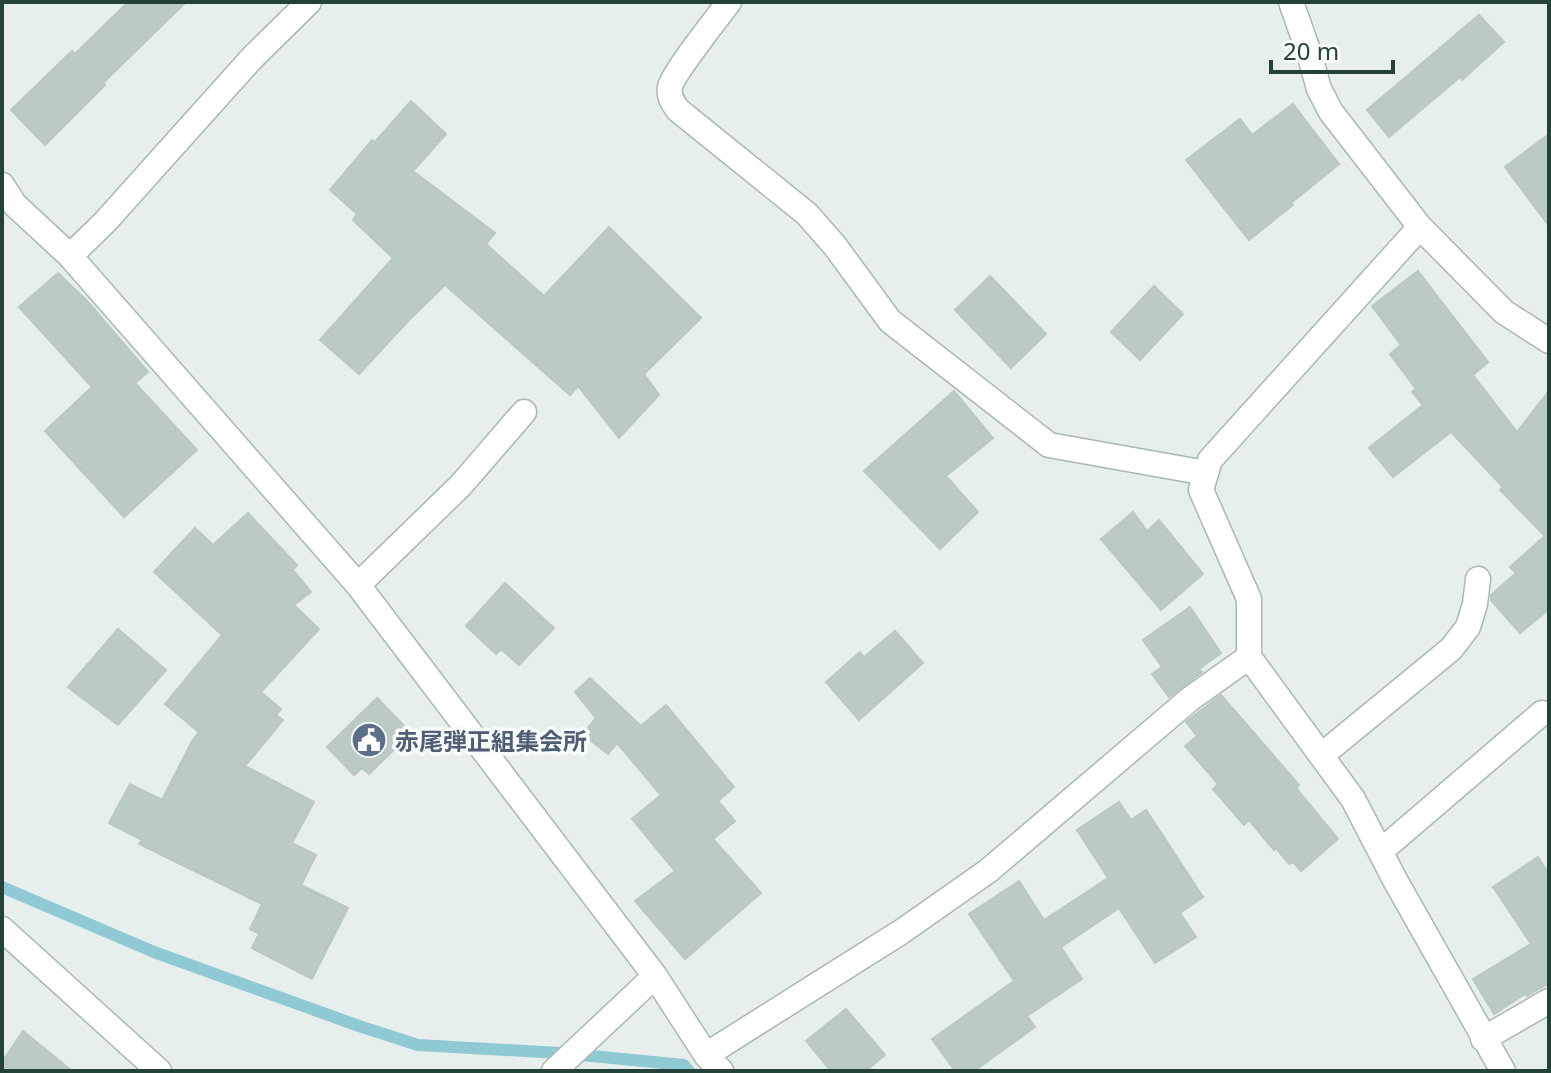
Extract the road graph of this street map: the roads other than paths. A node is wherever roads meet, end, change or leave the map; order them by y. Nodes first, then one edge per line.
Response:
1 (309, 2) edge
2 (729, 2) edge
3 (1291, 2) edge
4 (2, 185) edge
5 (1420, 227) junction
6 (70, 256) junction
7 (1549, 341) edge
8 (524, 412) dead end
9 (1206, 473) junction
10 (1478, 579) dead end
11 (358, 585) junction
12 (1249, 657) junction
13 (1542, 713) dead end
14 (1322, 755) junction
15 (1381, 851) junction
16 (2, 929) edge
17 (655, 976) junction
18 (1549, 1001) edge
19 (1483, 1039) junction
20 (714, 1063) edge
21 (159, 1071) edge
22 (554, 1071) edge
23 (1503, 1071) edge

1 - 6 street
2 - 9 street
3 - 5 street
4 - 6 street
5 - 7 street
5 - 9 street
6 - 11 street
8 - 11 street
9 - 12 street
10 - 14 street
11 - 17 street
12 - 14 street
12 - 20 street
13 - 15 street
14 - 15 street
15 - 19 street
16 - 21 street
17 - 20 street
17 - 22 street
18 - 19 street
19 - 23 street

